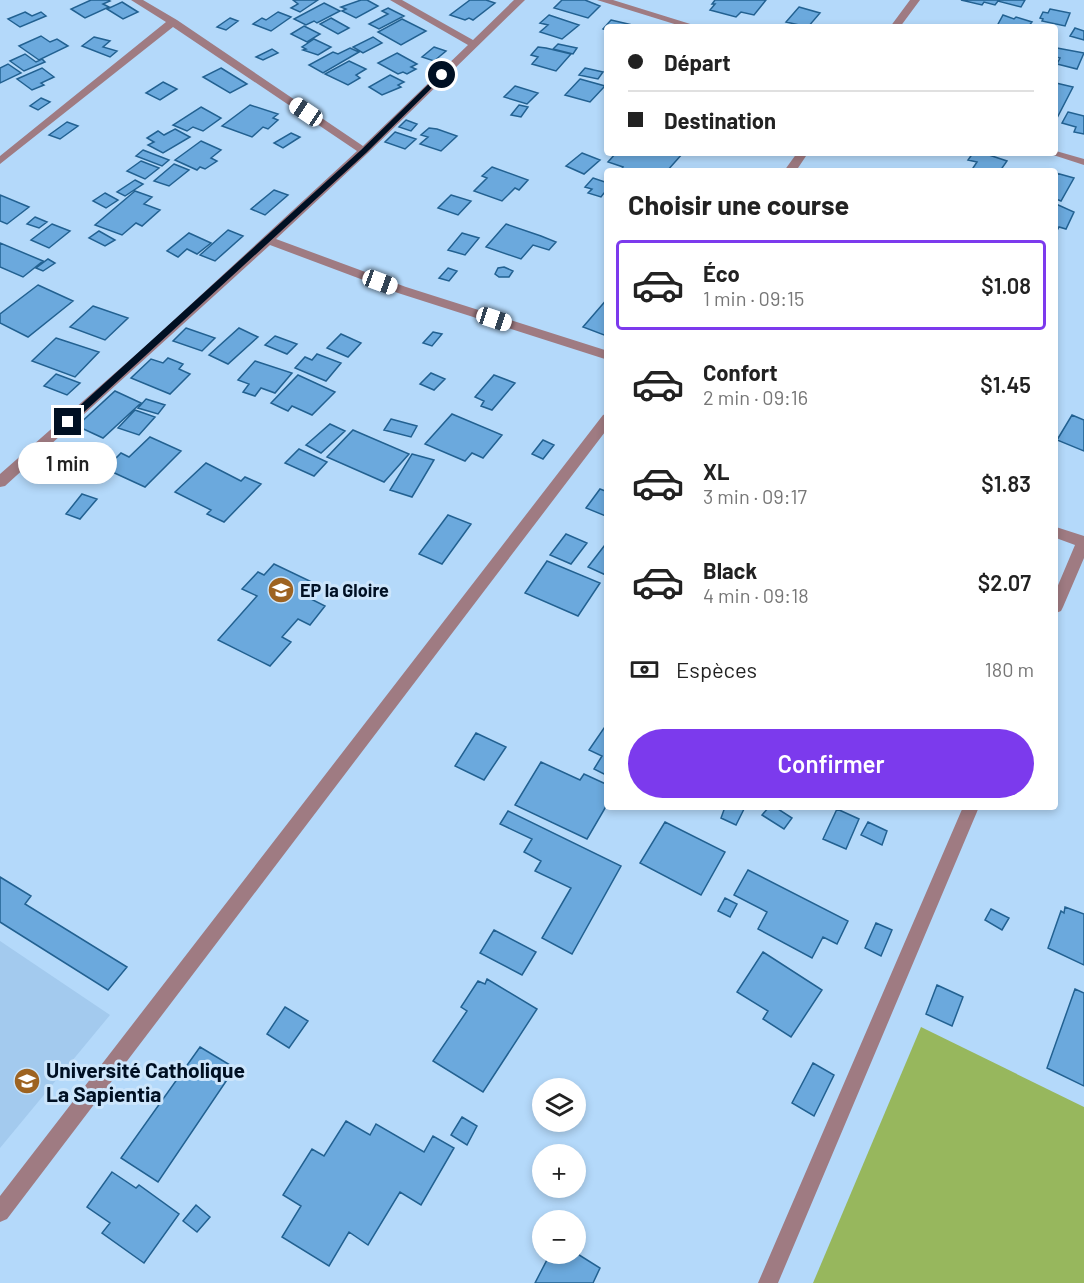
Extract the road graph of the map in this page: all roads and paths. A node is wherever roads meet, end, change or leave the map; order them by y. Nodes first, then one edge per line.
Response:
1 (136, 0) edge
2 (395, 0) edge
3 (520, 0) edge
4 (602, 0) edge
5 (915, 0) edge
6 (173, 22) junction
7 (685, 24) edge
8 (897, 24) edge
9 (473, 44) junction
10 (364, 151) junction
11 (1058, 155) edge
12 (0, 160) edge
13 (1084, 162) edge
14 (268, 240) junction
15 (604, 355) edge
16 (604, 423) edge
17 (0, 482) edge
18 (1058, 533) edge
19 (1084, 542) edge
20 (1058, 602) edge
21 (970, 810) edge
22 (0, 1212) edge
23 (768, 1283) edge

1 - 6 street
2 - 9 street
3 - 9 street
4 - 7 street
5 - 8 street
6 - 10 street
6 - 12 street
9 - 10 street
10 - 14 street
11 - 13 street
14 - 15 street
14 - 17 street
16 - 22 street
18 - 19 street
19 - 20 street
21 - 23 street

